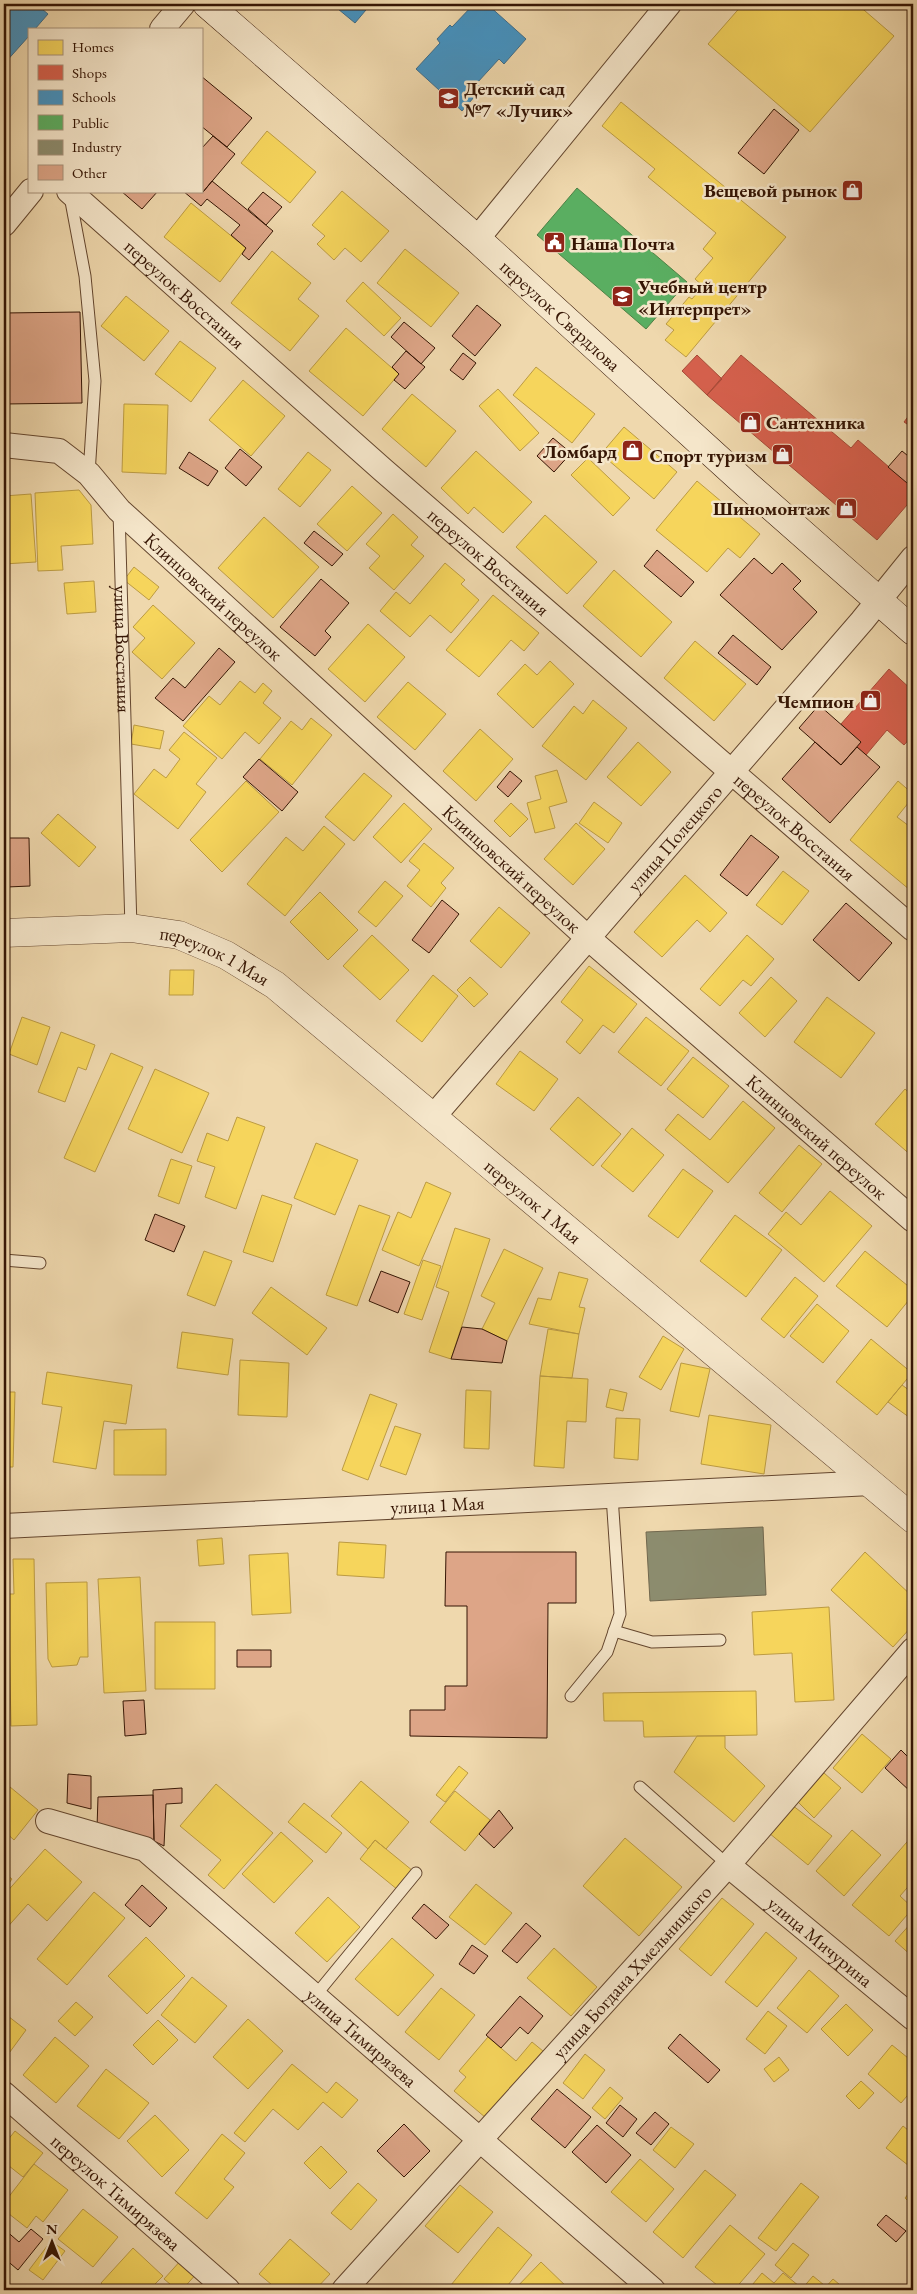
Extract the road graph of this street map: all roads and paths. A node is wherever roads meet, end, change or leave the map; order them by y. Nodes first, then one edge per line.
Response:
1 (183, 4) edge
2 (206, 4) edge
3 (669, 4) edge
4 (163, 28) edge
5 (30, 192) edge
6 (69, 192) edge
7 (70, 192) edge
8 (4, 224) edge
9 (477, 239) junction
10 (4, 445) edge
11 (89, 474) junction
12 (119, 510) junction
13 (913, 558) edge
14 (879, 602) junction
15 (913, 631) edge
16 (732, 771) junction
17 (130, 928) junction
18 (913, 929) edge
19 (4, 933) edge
20 (588, 938) junction
21 (433, 1118) junction
22 (913, 1220) edge
23 (4, 1260) edge
24 (40, 1263) dead end
25 (871, 1483) junction
26 (612, 1496) junction
27 (913, 1519) edge
28 (4, 1526) edge
29 (614, 1631) junction
30 (720, 1640) dead end
31 (913, 1650) edge
32 (570, 1696) dead end
33 (640, 1787) dead end
34 (48, 1821) dead end
35 (728, 1865) junction
36 (416, 1873) dead end
37 (315, 1996) junction
38 (913, 2018) edge
39 (4, 2094) edge
40 (480, 2139) junction
41 (228, 2290) edge
42 (344, 2290) edge
43 (653, 2290) edge

1 - 4 street
2 - 9 street, переулок Свердлова
3 - 9 street
5 - 8 street
6 - 11 lane
7 - 16 street, переулок Восстания
9 - 14 street, переулок Свердлова
10 - 11 street
11 - 12 street
12 - 17 lane, улица Восстания
12 - 20 street, Клинцовский переулок
13 - 14 street, улица Полецкого
14 - 15 street, переулок Свердлова
14 - 16 street, улица Полецкого
16 - 18 street, переулок Восстания
16 - 20 street, улица Полецкого
17 - 19 street, переулок 1 Мая
17 - 21 street, переулок 1 Мая
20 - 21 street, улица Полецкого
20 - 22 street, Клинцовский переулок
21 - 25 street, переулок 1 Мая
23 - 24 lane
25 - 26 street, улица 1 Мая
25 - 27 street, переулок 1 Мая
26 - 28 street, улица 1 Мая
26 - 29 lane
29 - 30 lane
29 - 32 lane
31 - 35 street, улица Богдана Хмельницкого
33 - 35 lane
34 - 37 street, улица Тимирязева
35 - 38 street, улица Мичурина
35 - 40 street, улица Богдана Хмельницкого
36 - 37 lane
37 - 40 street, улица Тимирязева
39 - 41 street, переулок Тимирязева
40 - 42 street, улица Богдана Хмельницкого
40 - 43 street, улица Тимирязева

